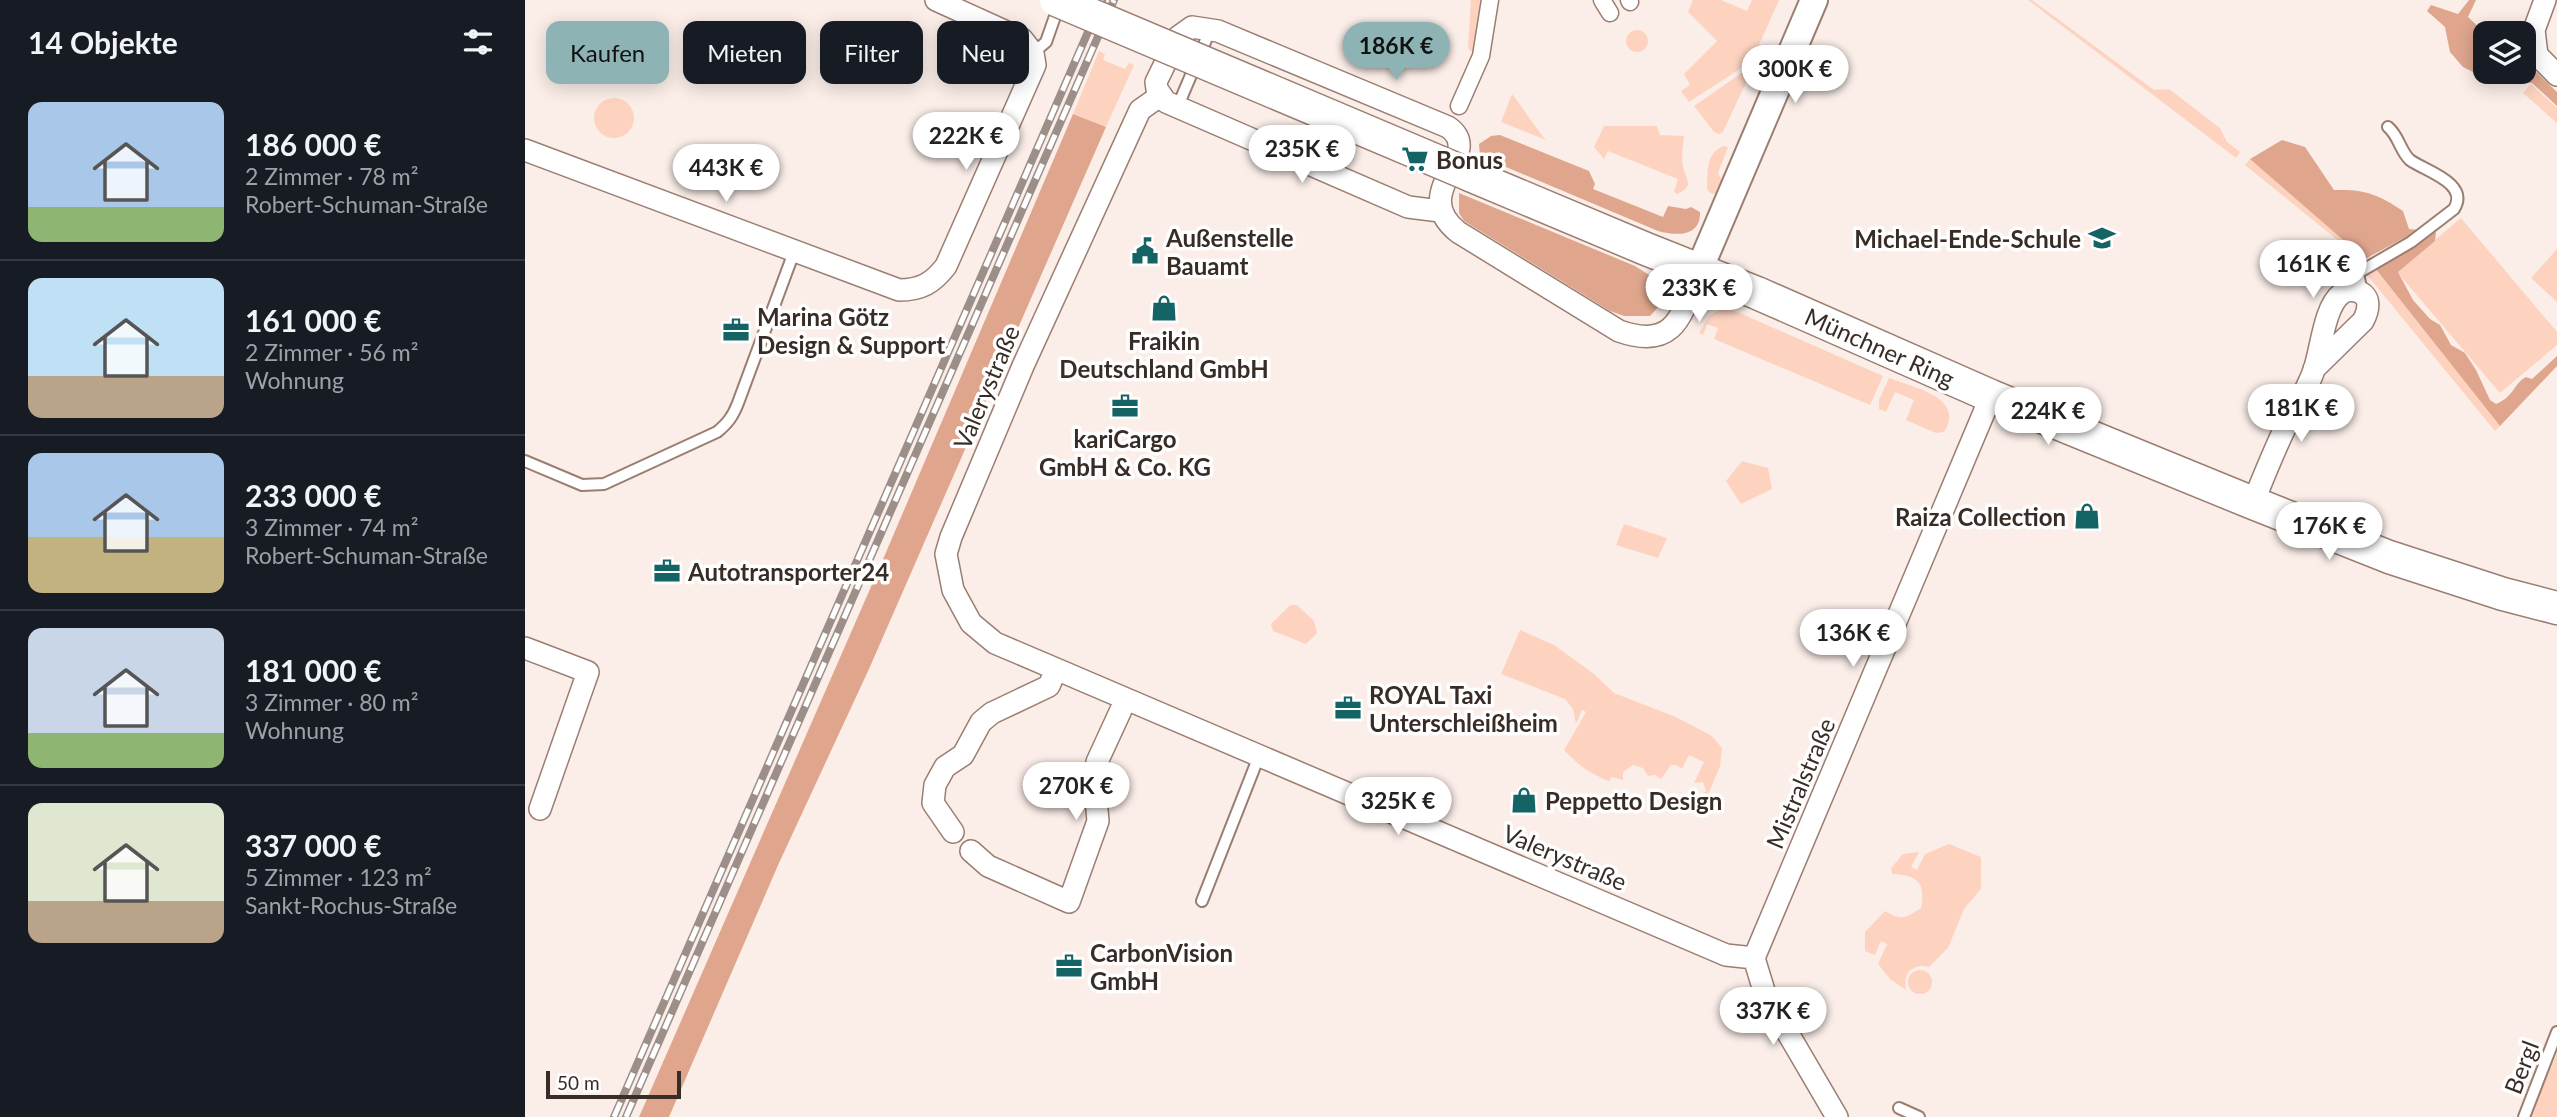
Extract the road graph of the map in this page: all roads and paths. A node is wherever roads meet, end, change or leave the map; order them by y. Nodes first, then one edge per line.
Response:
1 (936, 0) edge
2 (1058, 0) edge
3 (1490, 0) edge
4 (1814, 0) edge
5 (2545, 0) edge
6 (1211, 28) junction
7 (1033, 53) junction
8 (2557, 75) edge
9 (1169, 102) junction
10 (1459, 106) dead end
11 (2388, 127) dead end
12 (525, 150) edge
13 (1440, 211) junction
14 (794, 252) junction
15 (1699, 270) junction
16 (2362, 292) junction
17 (2314, 369) junction
18 (1991, 396) junction
19 (525, 461) edge
20 (2253, 503) junction
21 (2557, 608) edge
22 (525, 648) edge
23 (1056, 668) junction
24 (1126, 699) junction
25 (1259, 755) junction
26 (540, 809) dead end
27 (953, 831) dead end
28 (971, 852) dead end
29 (1202, 901) dead end
30 (1754, 958) junction
31 (2557, 1032) edge
32 (1899, 1108) dead end
33 (1837, 1117) edge
34 (1919, 1117) edge
35 (2524, 1117) edge

1 - 7 street
2 - 7 lane
2 - 15 main road, Münchner Ring, bridge
3 - 10 street
4 - 15 street
5 - 8 street
6 - 9 lane
6 - 9 street
6 - 13 street
7 - 14 street
9 - 13 street
9 - 23 street, Valerystraße
11 - 16 lane
12 - 14 street
13 - 15 street
14 - 19 lane
15 - 18 main road, Münchner Ring
16 - 17 street
16 - 17 street
17 - 20 street
18 - 20 main road, Münchner Ring
18 - 30 street, Mistralstraße
20 - 21 main road, Münchner Ring
22 - 26 street
23 - 24 street, Valerystraße
23 - 27 street
24 - 25 street, Valerystraße
24 - 28 street
25 - 29 lane
25 - 30 street, Valerystraße
30 - 33 street
31 - 35 lane, Bergl
32 - 34 lane

